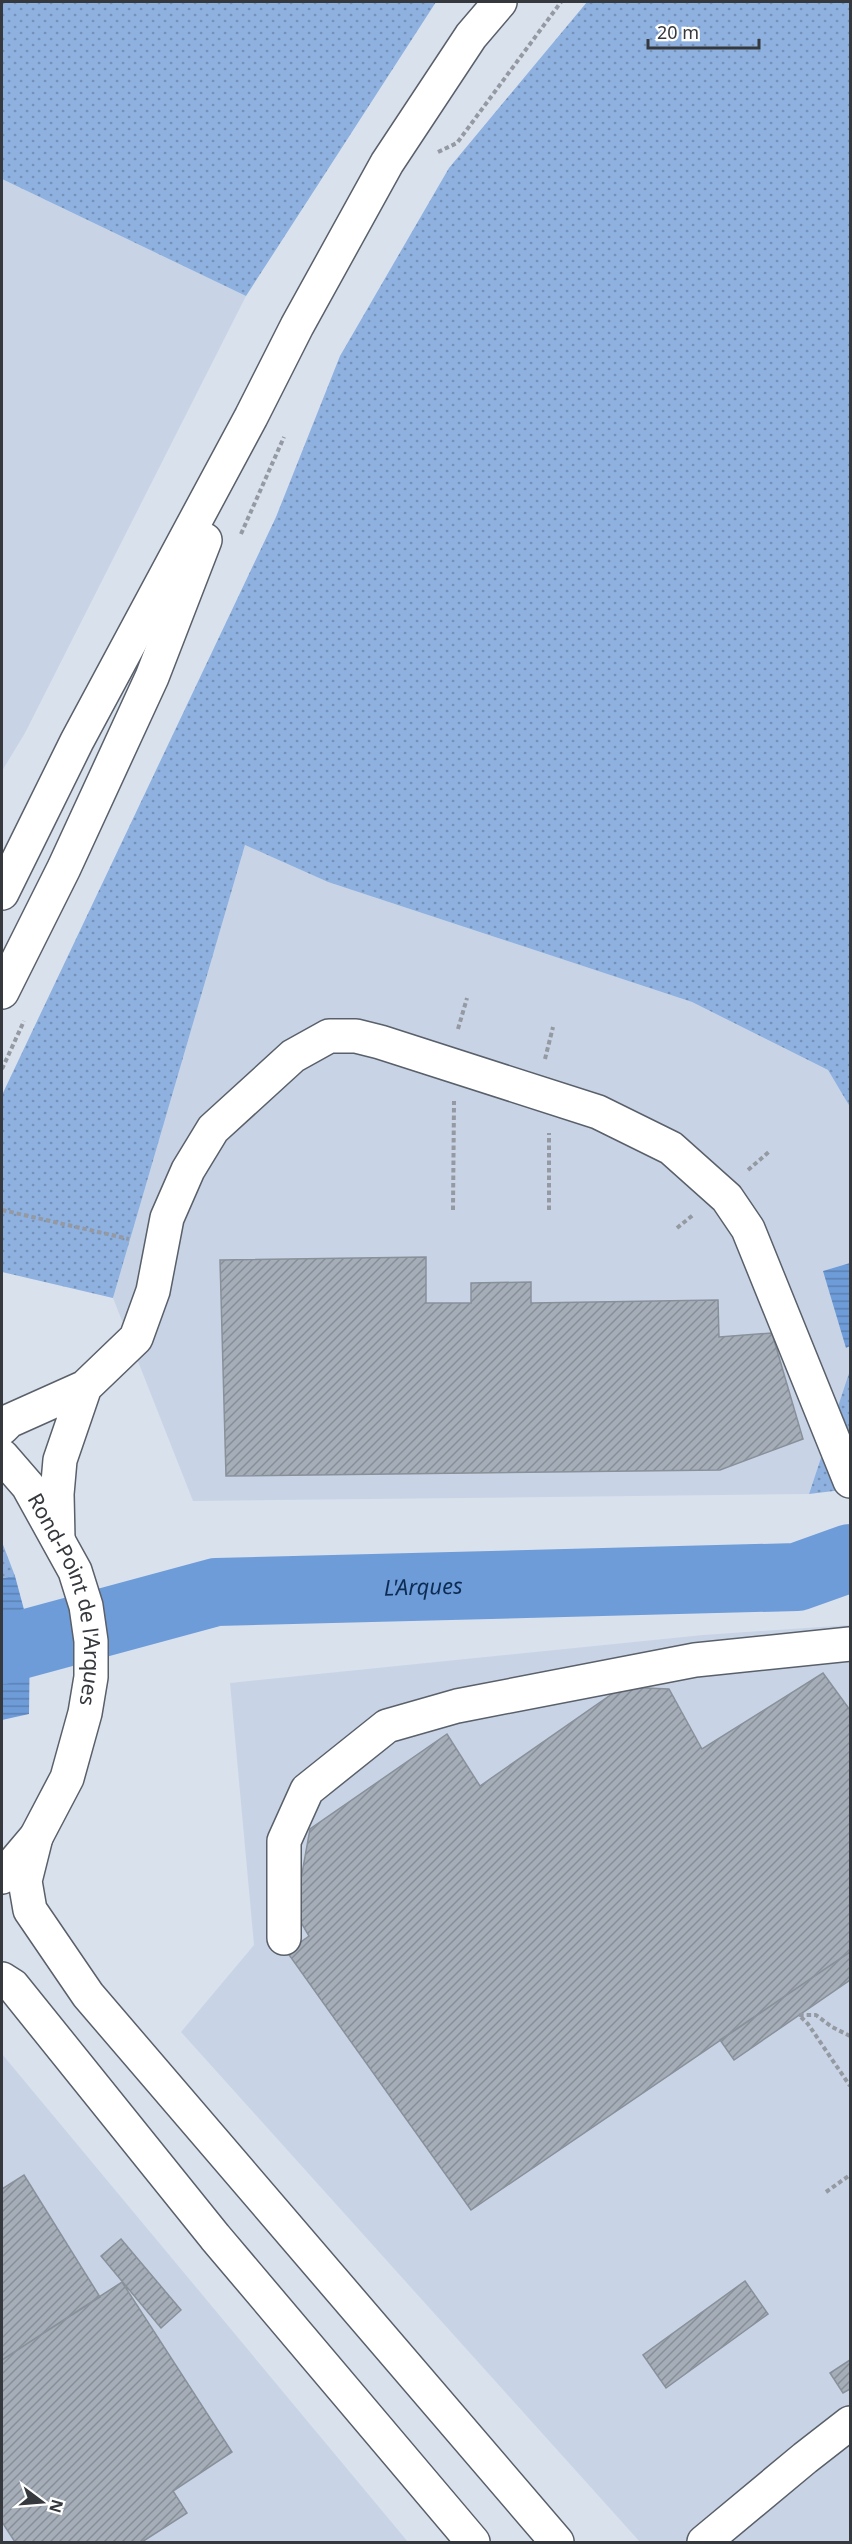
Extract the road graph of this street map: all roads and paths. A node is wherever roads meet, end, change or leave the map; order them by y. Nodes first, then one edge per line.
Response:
1 (500, 2) edge
2 (561, 2) edge
3 (430, 157) dead end
4 (251, 417) junction
5 (285, 434) dead end
6 (237, 542) dead end
7 (2, 893) edge
8 (2, 992) edge
9 (467, 998) dead end
10 (26, 1017) dead end
11 (553, 1028) dead end
12 (458, 1030) dead end
13 (545, 1061) dead end
14 (2, 1069) edge
15 (454, 1098) dead end
16 (549, 1130) dead end
17 (770, 1151) dead end
18 (745, 1173) dead end
19 (2, 1210) edge
20 (453, 1210) dead end
21 (549, 1210) dead end
22 (162, 1247) junction
23 (84, 1387) junction
24 (2, 1428) edge
25 (2, 1456) edge
26 (849, 1479) edge
27 (58, 1539) junction
28 (850, 1644) edge
29 (36, 1837) junction
30 (2, 1877) edge
31 (284, 1938) dead end
32 (2, 1979) edge
33 (850, 2037) edge
34 (850, 2086) edge
35 (850, 2175) edge
36 (826, 2192) dead end
37 (850, 2423) edge
38 (723, 2536) edge
39 (473, 2542) edge
40 (557, 2542) edge

1 - 4 main road
2 - 3 path
4 - 7 main road
4 - 8 main road
5 - 6 path
9 - 12 path
10 - 14 path
11 - 13 path
15 - 20 path
16 - 21 path
17 - 18 path
19 - 22 path
22 - 23 main road
22 - 26 main road
23 - 24 main road
23 - 27 main road
25 - 27 main road, Rond-Point de l'Arques
27 - 29 main road, Rond-Point de l'Arques
28 - 31 main road
29 - 30 main road, Rond-Point de l'Arques
29 - 40 main road
32 - 39 main road
33 - 34 path
35 - 36 path
37 - 38 main road

